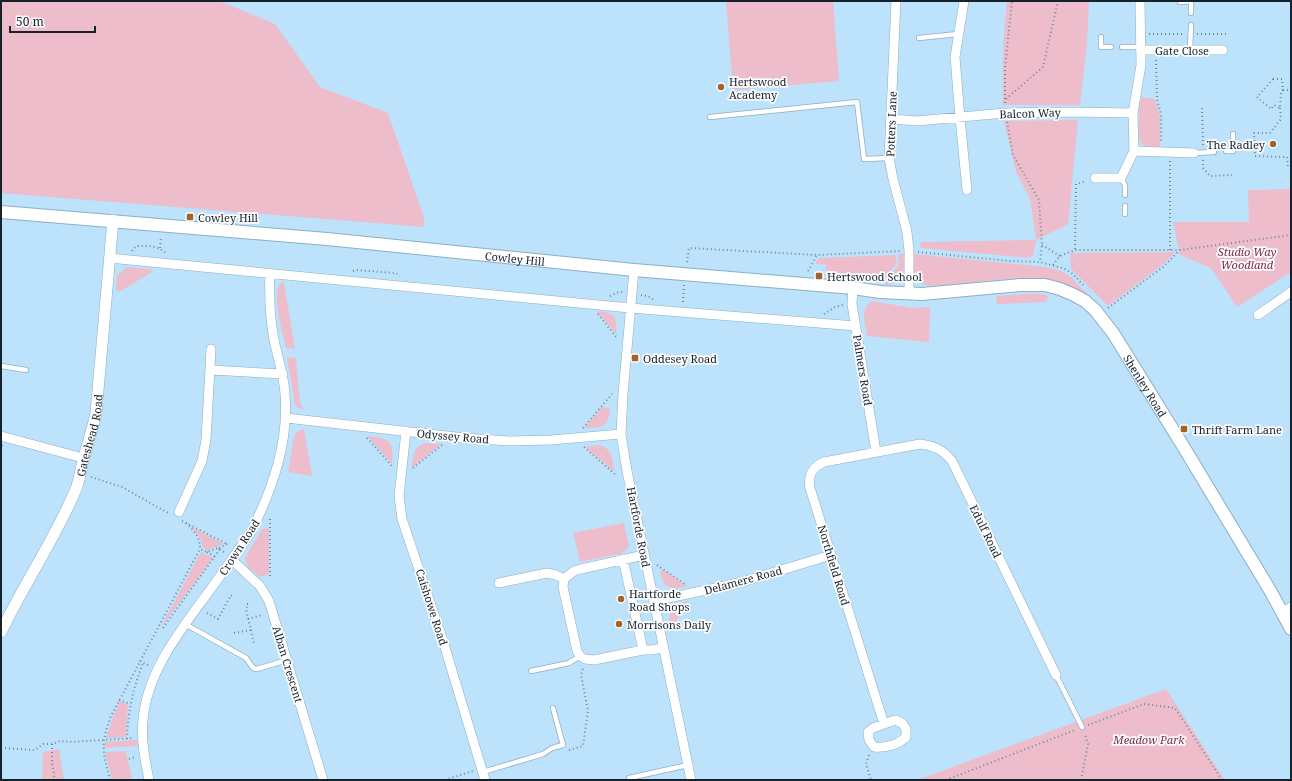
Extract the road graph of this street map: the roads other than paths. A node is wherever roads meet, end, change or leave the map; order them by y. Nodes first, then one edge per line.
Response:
1 (896, 1) edge
2 (964, 1) edge
3 (1140, 1) edge
4 (1180, 2) dead end
5 (1191, 13) dead end
6 (1191, 25) dead end
7 (958, 34) junction
8 (1101, 37) dead end
9 (919, 38) dead end
10 (1111, 47) dead end
11 (1122, 47) dead end
12 (1141, 49) junction
13 (1190, 50) junction
14 (1223, 50) dead end
15 (1133, 113) junction
16 (710, 117) dead end
17 (960, 118) junction
18 (891, 119) junction
19 (1233, 134) dead end
20 (1134, 151) junction
21 (1226, 151) dead end
22 (1214, 152) dead end
23 (1194, 153) joint
24 (889, 158) junction
25 (1095, 178) road end
26 (1121, 178) junction
27 (967, 190) dead end
28 (1125, 195) dead end
29 (1125, 206) dead end
30 (1, 212) edge
31 (1125, 214) dead end
32 (113, 220) junction
33 (109, 258) junction
34 (634, 270) junction
35 (270, 273) junction
36 (853, 288) junction
37 (1291, 292) edge
38 (909, 293) junction
39 (630, 308) junction
40 (1258, 315) dead end
41 (856, 326) junction
42 (211, 349) dead end
43 (1, 366) edge
44 (26, 370) dead end
45 (210, 370) junction
46 (282, 374) junction
47 (286, 418) junction
48 (406, 431) junction
49 (621, 434) junction
50 (1, 436) edge
51 (876, 452) junction
52 (83, 458) junction
53 (177, 516) road end
54 (644, 555) junction
55 (831, 555) junction
56 (232, 559) junction
57 (623, 559) junction
58 (564, 580) junction
59 (499, 583) dead end
60 (654, 600) junction
61 (1287, 610) edge
62 (185, 624) junction
63 (1291, 629) edge
64 (1, 632) edge
65 (663, 648) junction
66 (643, 650) junction
67 (582, 657) junction
68 (287, 660) junction
69 (530, 671) dead end
70 (1056, 675) joint
71 (553, 708) dead end
72 (884, 724) junction
73 (1082, 727) road end
74 (688, 765) junction
75 (483, 774) edge
76 (629, 778) dead end
77 (149, 780) edge
78 (323, 780) edge
79 (691, 780) edge

1 - 18 street, Potters Lane
2 - 7 street
3 - 12 street
4 - 5 lane
6 - 13 lane
7 - 9 lane
7 - 17 street
8 - 10 lane
11 - 12 lane
12 - 13 street, Gate Close
12 - 15 street
13 - 14 street, Gate Close
15 - 17 street, Balcon Way
15 - 20 street
16 - 24 lane
17 - 18 street, Balcon Way
17 - 27 street
18 - 24 street, Potters Lane
19 - 21 lane
20 - 23 street
20 - 26 street
22 - 23 lane
24 - 38 street, Potters Lane
25 - 26 street
26 - 28 lane
29 - 31 lane
30 - 32 main road, Cowley Hill
32 - 33 street, Gateshead Road
32 - 34 main road, Cowley Hill
33 - 35 street
33 - 52 street, Gateshead Road
34 - 36 main road, Cowley Hill
34 - 39 street, Hartforde Road
35 - 39 street
35 - 46 street, Crown Road
36 - 38 main road, Cowley Hill
36 - 41 street, Palmers Road
37 - 40 street
38 - 61 main road, Shenley Road
39 - 41 street
39 - 49 street, Hartforde Road
41 - 51 street, Palmers Road
42 - 45 street
43 - 44 lane
45 - 46 street
45 - 53 street
46 - 47 street, Crown Road
47 - 48 street, Odyssey Road
47 - 56 street, Crown Road
48 - 49 street, Odyssey Road
48 - 75 street, Caishowe Road
49 - 54 street, Hartforde Road
50 - 52 street
51 - 55 street, Northfield Road
51 - 70 street, Edulf Road
52 - 64 street, Gateshead Road
54 - 57 street
54 - 60 street, Hartforde Road
55 - 60 street, Delamere Road
55 - 72 street, Northfield Road
56 - 62 street, Crown Road
56 - 68 street, Alban Crescent
57 - 58 street
57 - 66 street, Hartforde Road
58 - 59 street
58 - 67 street
60 - 65 street, Hartforde Road
61 - 63 main road, Shenley Road
62 - 68 lane
62 - 77 street, Crown Road
65 - 66 street
65 - 74 street, Hartforde Road
66 - 67 street
67 - 69 lane
68 - 78 street, Alban Crescent
70 - 73 lane
71 - 75 lane
72 - 72 street
74 - 76 lane
74 - 79 street, Hartforde Road

